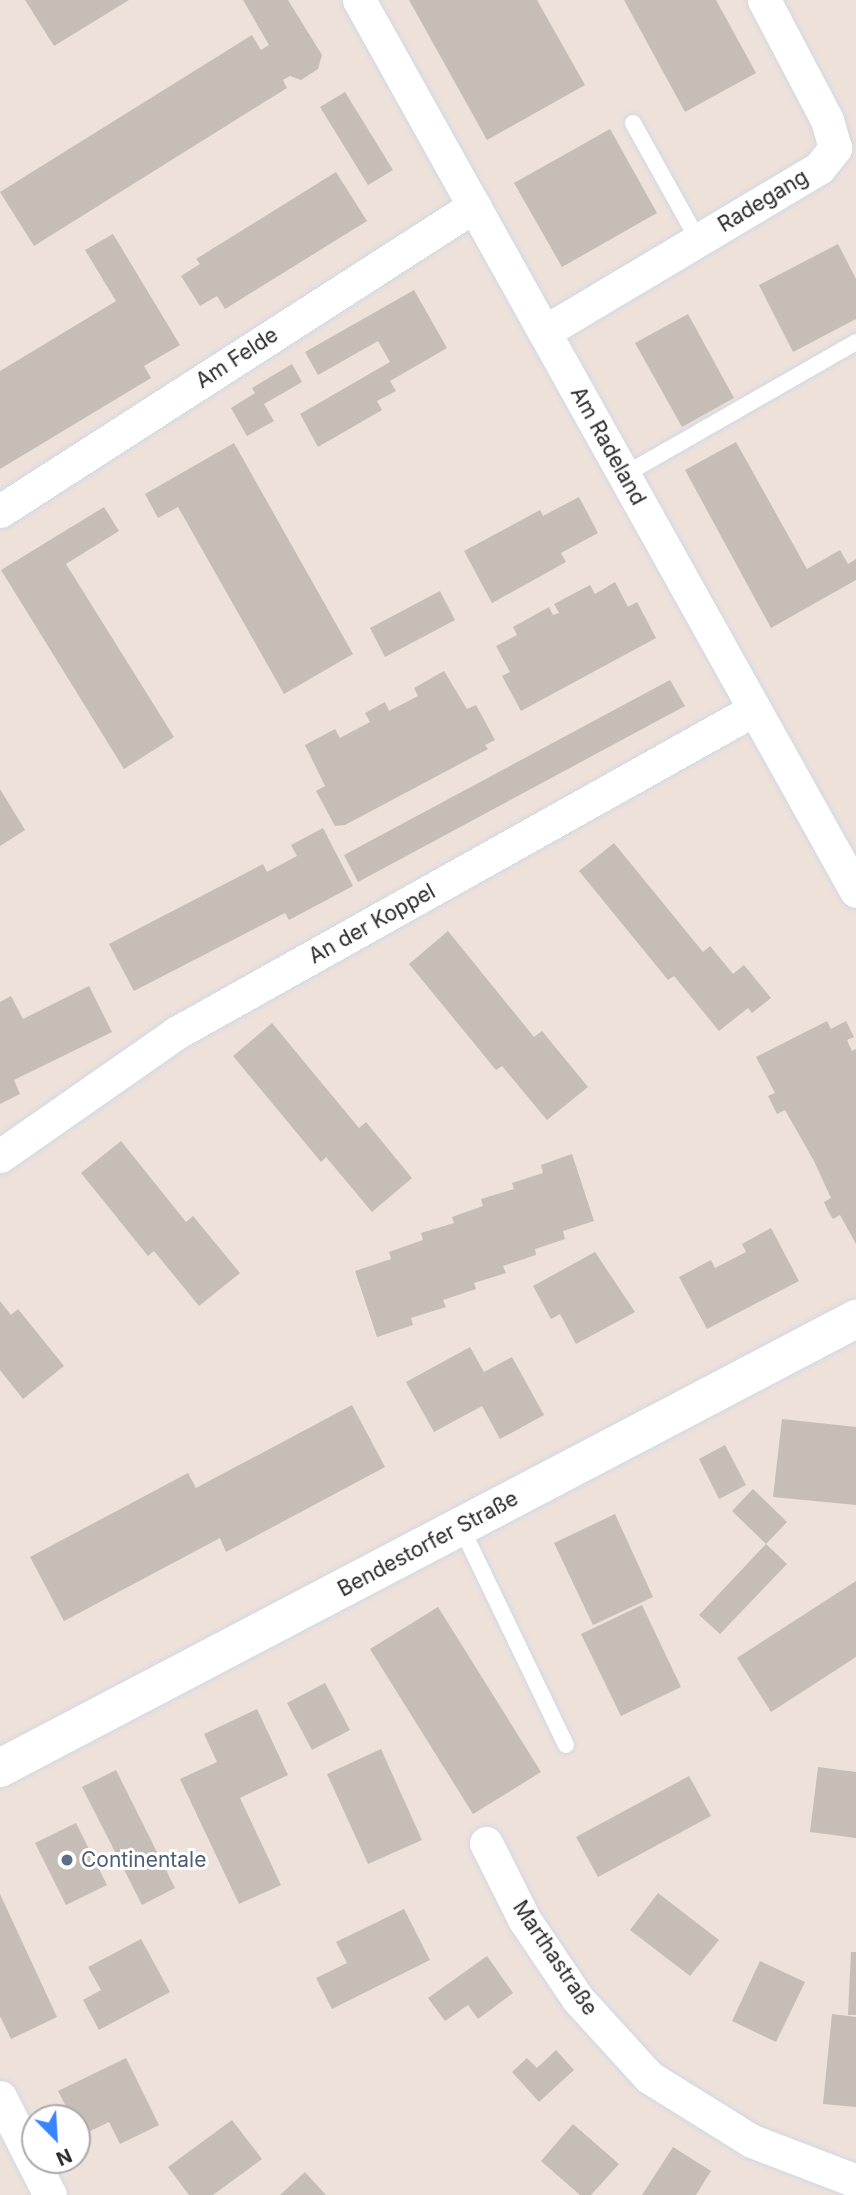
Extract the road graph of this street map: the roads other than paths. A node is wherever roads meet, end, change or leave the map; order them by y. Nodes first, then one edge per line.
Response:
1 (359, 0) edge
2 (764, 0) edge
3 (633, 124) dead end
4 (474, 206) junction
5 (698, 240) junction
6 (544, 332) junction
7 (856, 342) edge
8 (624, 475) junction
9 (0, 511) edge
10 (755, 709) junction
11 (856, 891) edge
12 (0, 1156) edge
13 (856, 1319) edge
14 (461, 1527) junction
15 (566, 1745) dead end
16 (0, 1768) edge
17 (486, 1843) dead end
18 (0, 2097) edge
19 (856, 2181) edge
20 (50, 2195) edge

1 - 4 street, Am Radeland
2 - 5 street, Radegang
3 - 5 lane
4 - 6 street, Am Radeland
4 - 9 street, Am Felde
5 - 6 street, Radegang
6 - 8 street, Am Radeland
7 - 8 lane
8 - 10 street, Am Radeland
10 - 11 street, Am Radeland
10 - 12 street, An der Koppel
13 - 14 street, Bendestorfer Straße
14 - 15 lane
14 - 16 street, Bendestorfer Straße
17 - 19 street, Marthastraße
18 - 20 street

